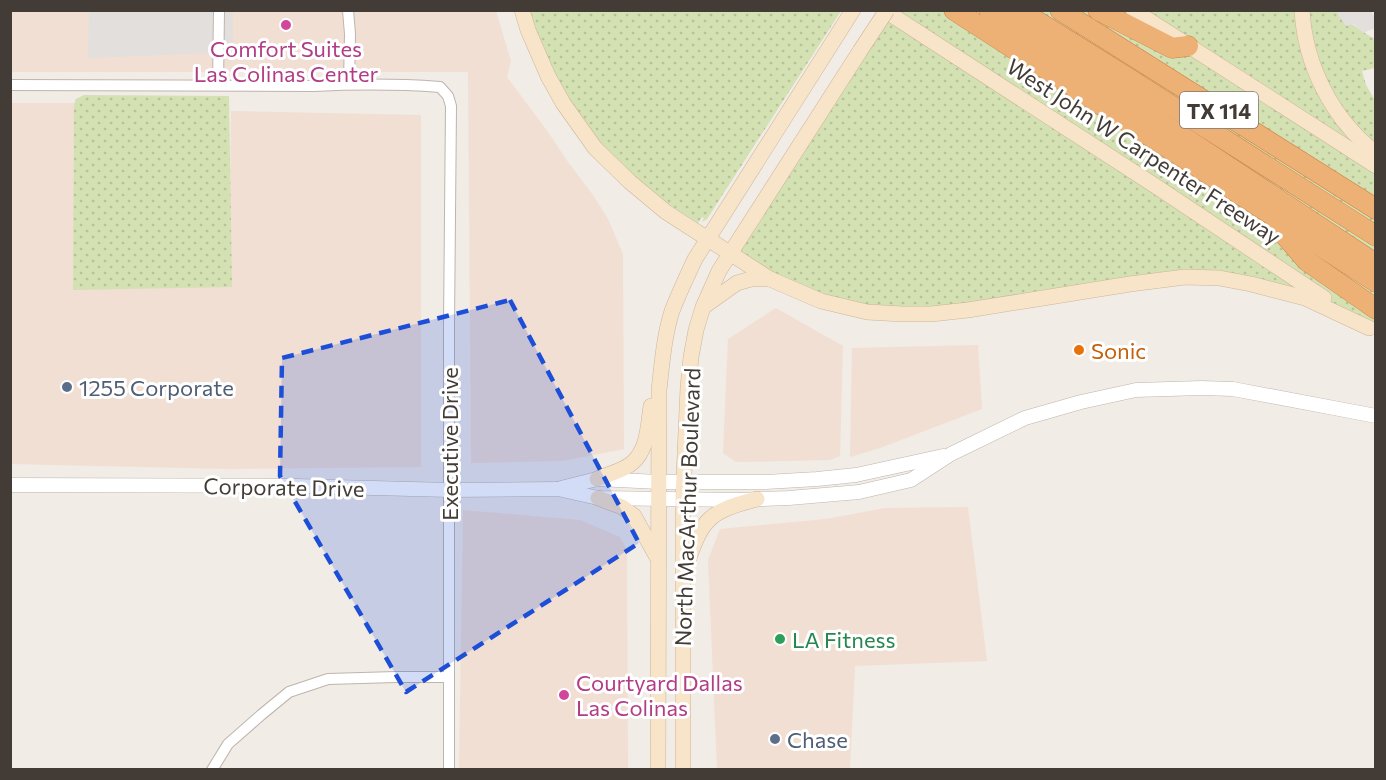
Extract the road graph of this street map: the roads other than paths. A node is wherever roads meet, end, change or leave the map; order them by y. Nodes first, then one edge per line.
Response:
1 (219, 10) edge
2 (348, 10) edge
3 (522, 10) edge
4 (853, 10) edge
5 (886, 10) edge
6 (954, 10) edge
7 (989, 10) edge
8 (1019, 10) edge
9 (1060, 10) edge
10 (1098, 10) edge
11 (1133, 10) edge
12 (1302, 10) edge
13 (1188, 46) junction
14 (349, 84) junction
15 (10, 85) edge
16 (218, 85) junction
17 (1376, 153) edge
18 (1376, 166) edge
19 (1376, 209) edge
20 (1265, 211) junction
21 (1376, 234) edge
22 (708, 238) junction
23 (730, 252) junction
24 (1376, 264) edge
25 (770, 279) junction
26 (1376, 282) edge
27 (704, 307) junction
28 (1376, 309) edge
29 (1372, 330) edge
30 (659, 390) junction
31 (1376, 416) edge
32 (951, 454) junction
33 (856, 475) junction
34 (597, 479) junction
35 (684, 481) junction
36 (658, 482) junction
37 (10, 485) edge
38 (558, 489) junction
39 (450, 490) junction
40 (857, 492) junction
41 (598, 498) junction
42 (683, 498) junction
43 (658, 499) junction
44 (757, 499) junction
45 (658, 560) junction
46 (683, 578) junction
47 (449, 677) junction
48 (212, 770) edge
49 (449, 770) edge
50 (658, 770) edge
51 (682, 770) edge

1 - 16 street
2 - 14 street
3 - 22 main road
4 - 22 main road, North MacArthur Boulevard
5 - 23 main road, North MacArthur Boulevard, bridge
5 - 29 main road, West John W Carpenter Freeway
6 - 20 highway, West John W Carpenter Freeway / TX 114
7 - 24 highway
8 - 21 highway
9 - 19 highway, TX 114
10 - 13 highway
11 - 13 main road
12 - 17 main road
13 - 18 main road
14 - 16 street, Executive Drive
14 - 39 street, Executive Drive
15 - 16 street, Executive Drive
20 - 26 highway, West John W Carpenter Freeway / TX 114
20 - 28 highway
22 - 23 main road
22 - 30 main road, North MacArthur Boulevard
23 - 25 main road
23 - 27 main road, North MacArthur Boulevard
25 - 27 main road
25 - 29 main road
27 - 35 main road, North MacArthur Boulevard
30 - 34 main road
30 - 36 main road, North MacArthur Boulevard
31 - 32 street, Corporate Drive
32 - 33 street, Corporate Drive
32 - 40 street, Corporate Drive
33 - 35 street, Corporate Drive
33 - 40 street
34 - 36 street, Corporate Drive
34 - 38 street, Corporate Drive
35 - 36 street, Corporate Drive
35 - 42 main road, North MacArthur Boulevard
36 - 43 main road, North MacArthur Boulevard
37 - 39 street, Corporate Drive
38 - 39 street, Corporate Drive
38 - 41 street, Corporate Drive
39 - 47 street, Executive Drive
40 - 44 street, Corporate Drive
41 - 43 street, Corporate Drive
41 - 45 main road
42 - 43 street, Corporate Drive
42 - 44 street, Corporate Drive
42 - 46 main road, North MacArthur Boulevard
43 - 45 main road, North MacArthur Boulevard
44 - 46 main road
45 - 50 main road, North MacArthur Boulevard
46 - 51 main road, North MacArthur Boulevard
47 - 48 street
47 - 49 street, Executive Drive

